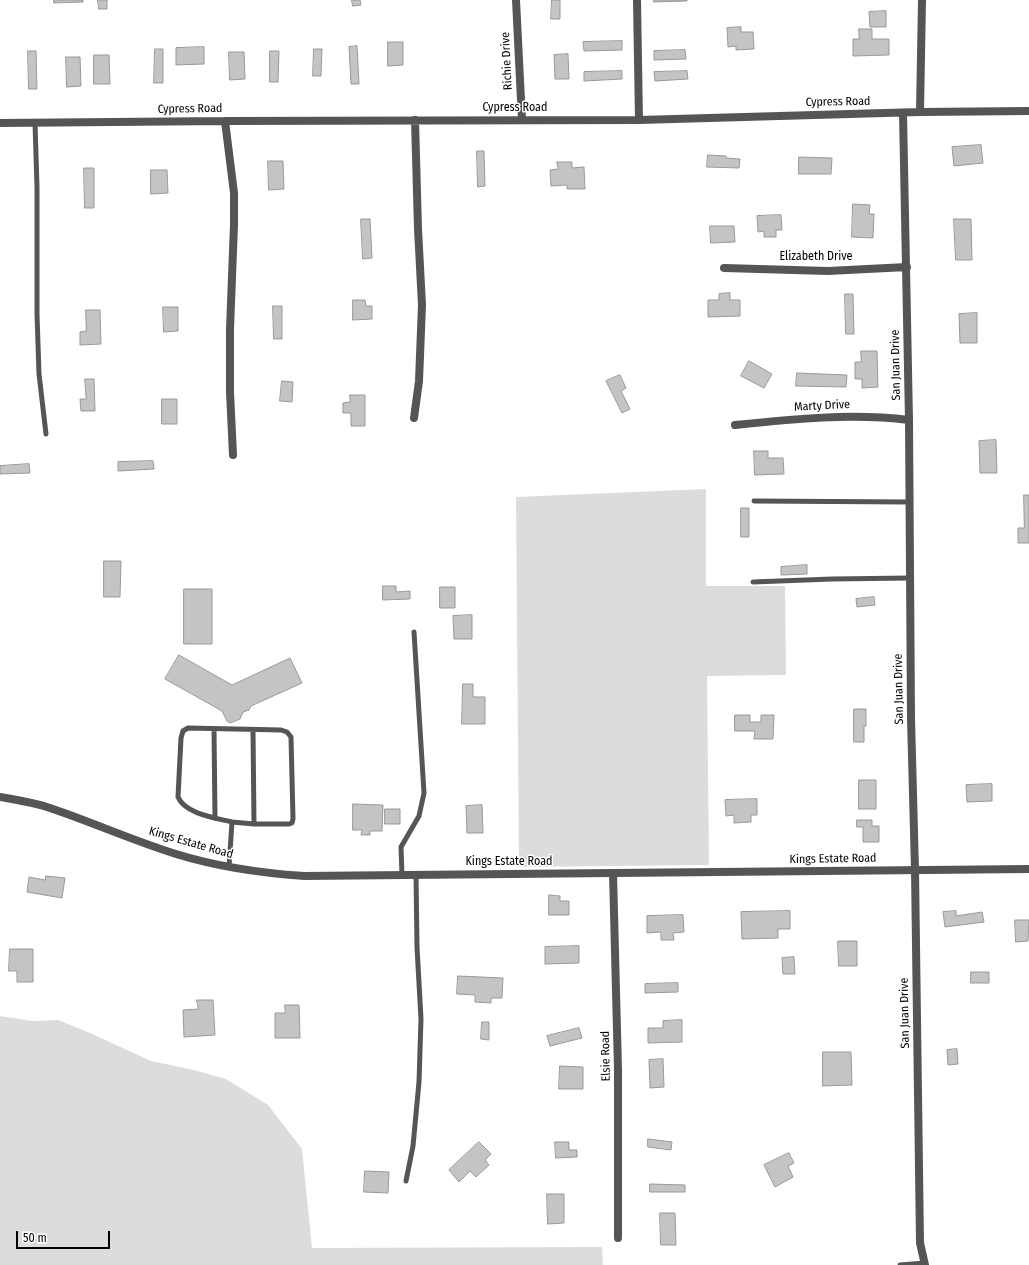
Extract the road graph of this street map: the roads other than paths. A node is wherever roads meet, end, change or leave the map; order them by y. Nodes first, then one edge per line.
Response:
1 (516, 0) edge
2 (637, 0) edge
3 (922, 0) edge
4 (1029, 111) edge
5 (920, 112) junction
6 (902, 113) junction
7 (415, 120) junction
8 (522, 120) junction
9 (639, 120) junction
10 (225, 121) junction
11 (0, 123) edge
12 (35, 123) junction
13 (907, 267) junction
14 (724, 268) dead end
15 (414, 418) dead end
16 (909, 420) junction
17 (735, 425) dead end
18 (46, 434) dead end
19 (233, 455) dead end
20 (754, 501) dead end
21 (910, 502) junction
22 (910, 578) junction
23 (753, 582) dead end
24 (414, 632) dead end
25 (214, 728) junction
26 (253, 730) junction
27 (0, 797) edge
28 (215, 818) junction
29 (232, 822) junction
30 (254, 824) junction
31 (229, 867) junction
32 (1029, 869) edge
33 (915, 870) junction
34 (613, 873) junction
35 (402, 875) junction
36 (416, 875) junction
37 (406, 1181) dead end
38 (618, 1238) dead end
39 (925, 1264) edge
40 (900, 1265) edge

1 - 8 street, Richie Drive
2 - 9 street
3 - 5 street
4 - 5 street, Cypress Road
5 - 6 street, Cypress Road
6 - 9 street, Cypress Road
6 - 13 street, San Juan Drive
7 - 8 street, Cypress Road
7 - 10 street, Cypress Road
7 - 15 street
8 - 9 street, Cypress Road
10 - 12 street, Cypress Road
10 - 19 street
11 - 12 street, Cypress Road
12 - 18 lane
13 - 14 street, Elizabeth Drive
13 - 16 street, San Juan Drive
16 - 17 street, Marty Drive
16 - 21 street, San Juan Drive
20 - 21 lane
21 - 22 street, San Juan Drive
22 - 23 lane
22 - 33 street, San Juan Drive
24 - 35 lane
25 - 26 lane
25 - 28 lane
25 - 28 lane
26 - 30 lane
26 - 30 lane
27 - 31 street, Kings Estate Road
28 - 29 lane
29 - 30 lane
29 - 31 lane
31 - 35 street, Kings Estate Road
32 - 33 street, Kings Estate Road
33 - 34 street, Kings Estate Road
33 - 39 street, San Juan Drive
34 - 36 street, Kings Estate Road
34 - 38 street, Elsie Road
35 - 36 street, Kings Estate Road
36 - 37 lane
39 - 40 lane

